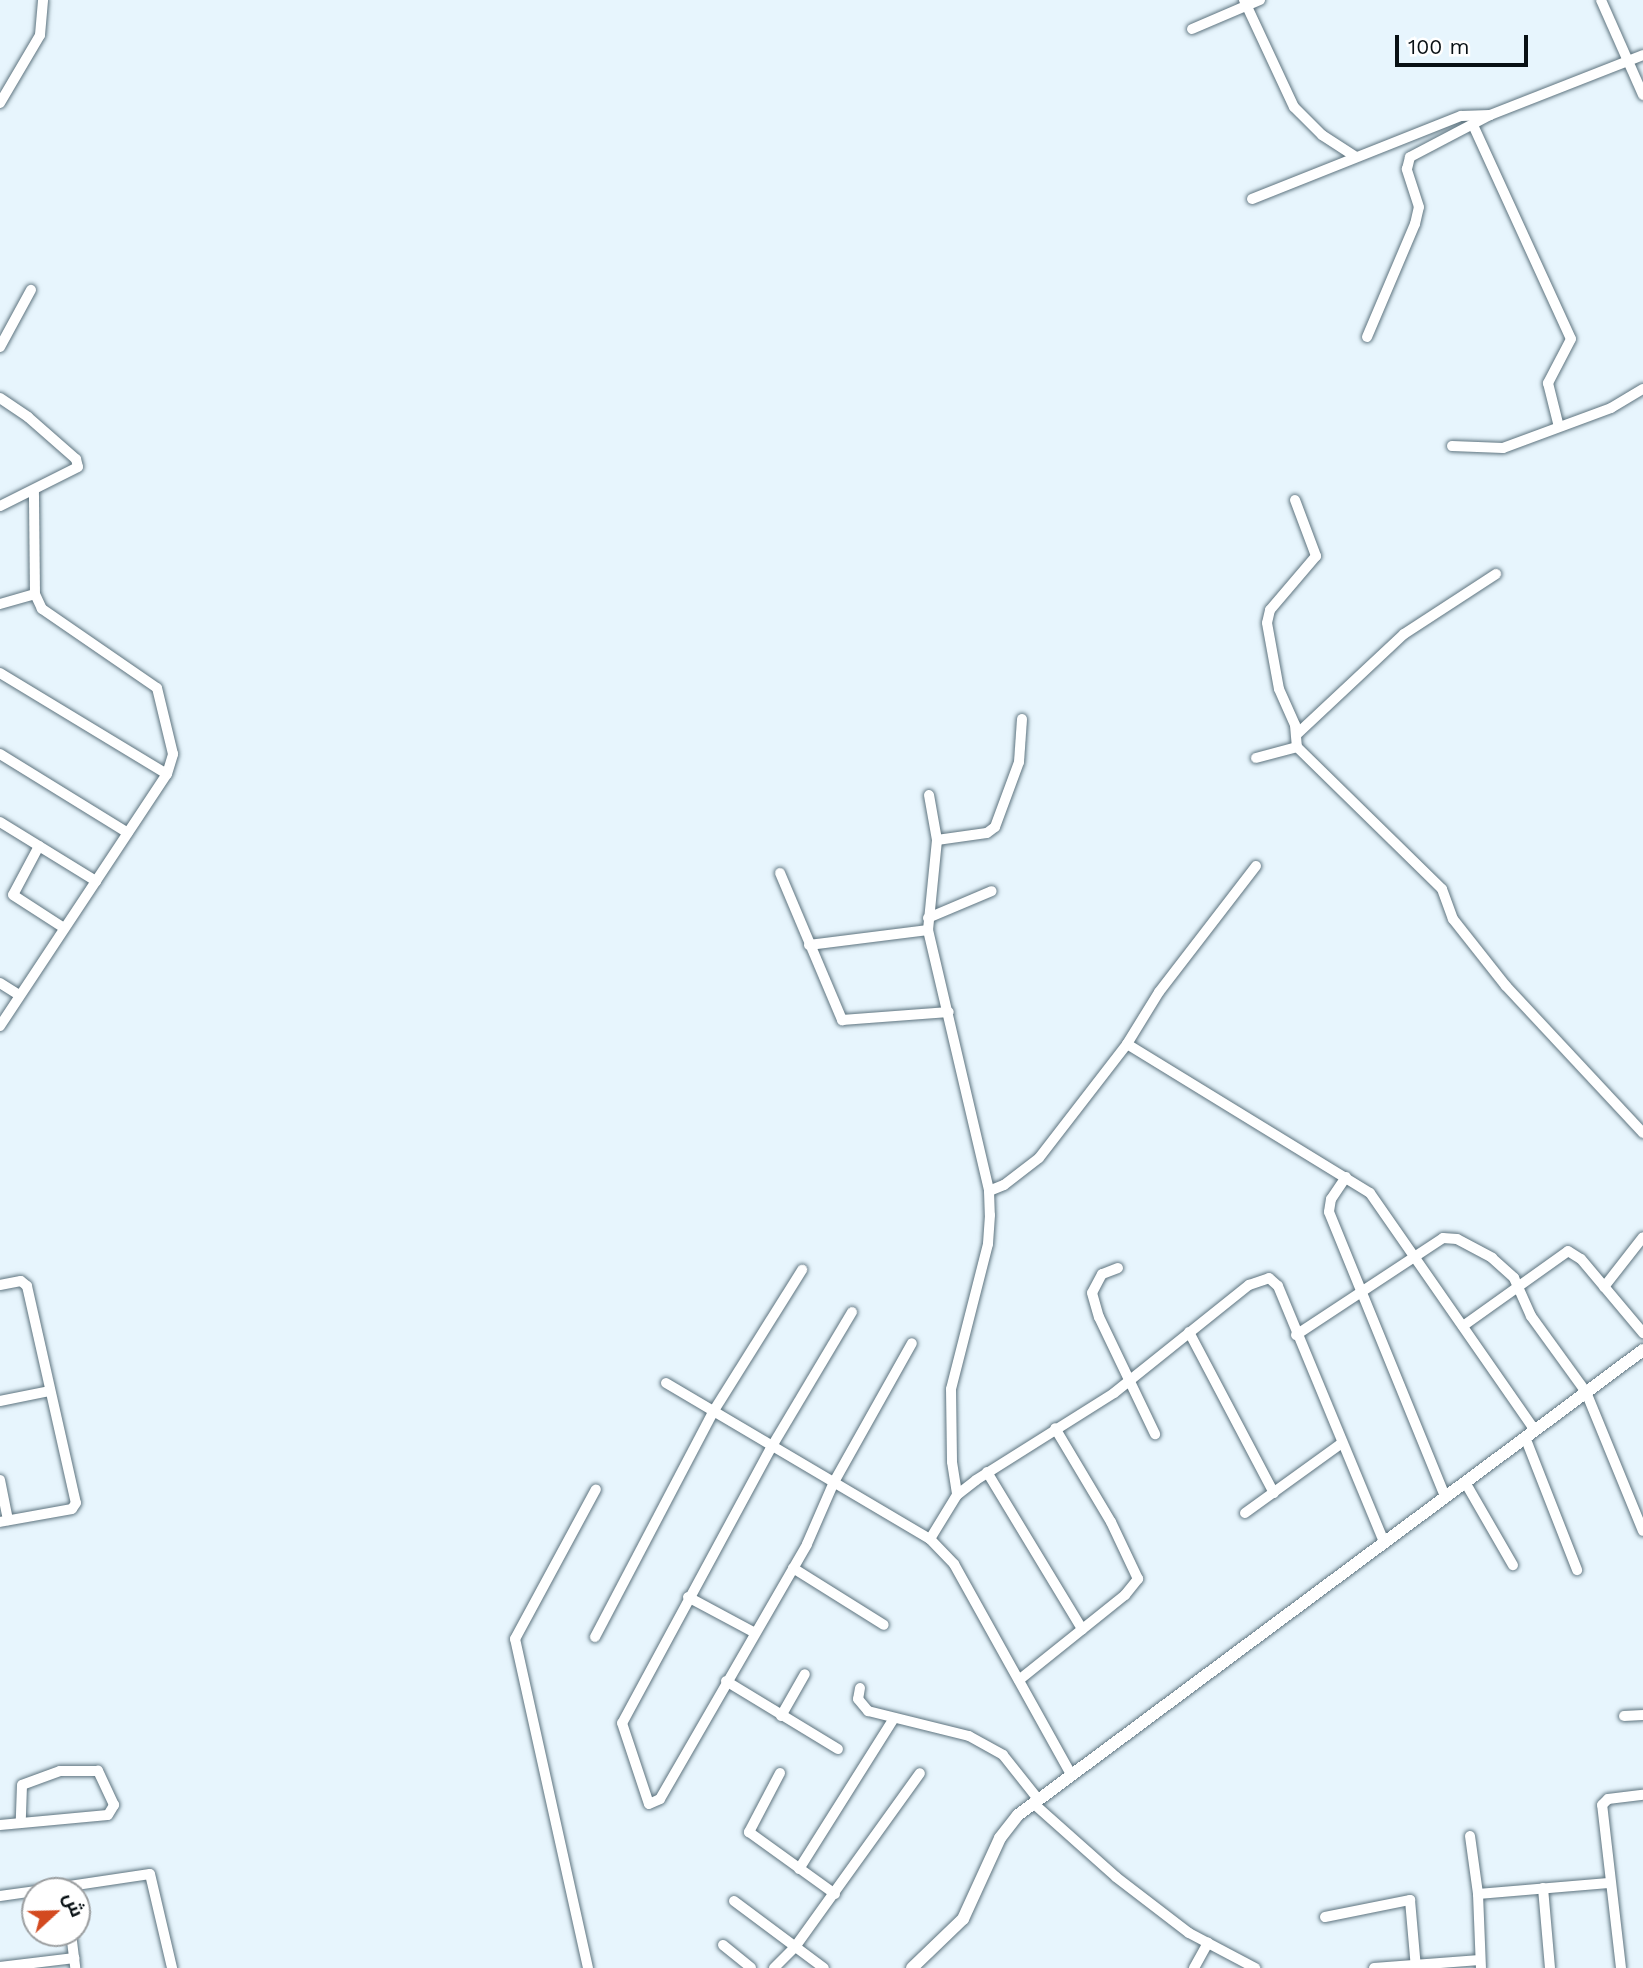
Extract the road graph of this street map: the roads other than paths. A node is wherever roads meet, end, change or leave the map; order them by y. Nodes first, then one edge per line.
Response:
1 (43, 0) edge
2 (1260, 0) edge
3 (1601, 0) edge
4 (1245, 3) edge
5 (1192, 29) dead end
6 (1643, 54) edge
7 (1628, 61) junction
8 (1643, 95) edge
9 (1, 101) edge
10 (1490, 115) junction
11 (1473, 125) junction
12 (1356, 157) junction
13 (1252, 199) dead end
14 (31, 290) dead end
15 (1367, 337) dead end
16 (0, 347) edge
17 (1643, 389) edge
18 (0, 398) edge
19 (1559, 427) junction
20 (1452, 446) dead end
21 (34, 491) junction
22 (1295, 500) dead end
23 (0, 506) edge
24 (1496, 574) dead end
25 (35, 594) junction
26 (0, 604) edge
27 (0, 673) edge
28 (1022, 719) dead end
29 (1296, 736) junction
30 (1297, 747) junction
31 (0, 754) edge
32 (1256, 758) dead end
33 (167, 774) junction
34 (929, 795) dead end
35 (0, 822) edge
36 (128, 833) junction
37 (937, 840) junction
38 (39, 846) junction
39 (1256, 866) dead end
40 (780, 873) dead end
41 (96, 881) junction
42 (992, 891) dead end
43 (928, 918) junction
44 (64, 928) junction
45 (928, 930) junction
46 (809, 945) junction
47 (0, 983) edge
48 (19, 995) junction
49 (949, 1012) junction
50 (0, 1026) edge
51 (1127, 1044) junction
52 (1643, 1133) edge
53 (1346, 1177) junction
54 (989, 1191) junction
55 (1643, 1237) edge
56 (1413, 1255) junction
57 (1118, 1268) dead end
58 (802, 1270) dead end
59 (0, 1285) edge
60 (1517, 1287) junction
61 (1604, 1287) junction
62 (1361, 1288) junction
63 (852, 1312) dead end
64 (1463, 1326) junction
65 (1189, 1332) junction
66 (1643, 1333) edge
67 (1296, 1335) junction
68 (912, 1343) dead end
69 (1643, 1350) edge
70 (1127, 1380) junction
71 (666, 1383) dead end
72 (49, 1391) junction
73 (1586, 1392) junction
74 (0, 1401) edge
75 (713, 1412) junction
76 (1055, 1427) junction
77 (1530, 1433) junction
78 (1155, 1434) dead end
79 (1342, 1443) junction
80 (772, 1446) junction
81 (987, 1472) junction
82 (0, 1480) edge
83 (834, 1482) junction
84 (1465, 1482) junction
85 (596, 1489) dead end
86 (1274, 1493) junction
87 (957, 1495) junction
88 (1445, 1496) junction
89 (1244, 1513) dead end
90 (4, 1521) edge
91 (1643, 1531) edge
92 (930, 1539) junction
93 (1384, 1542) junction
94 (1513, 1565) dead end
95 (793, 1568) junction
96 (1577, 1570) dead end
97 (688, 1597) junction
98 (884, 1625) dead end
99 (1082, 1629) junction
100 (755, 1633) junction
101 (595, 1637) dead end
102 (805, 1674) dead end
103 (1019, 1680) junction
104 (726, 1681) junction
105 (860, 1688) dead end
106 (1643, 1715) edge
107 (781, 1716) junction
108 (1624, 1716) dead end
109 (893, 1720) junction
110 (838, 1749) dead end
111 (780, 1773) dead end
112 (920, 1773) dead end
113 (1071, 1774) junction
114 (1643, 1795) edge
115 (1035, 1801) junction
116 (21, 1822) junction
117 (0, 1825) edge
118 (1470, 1836) dead end
119 (799, 1869) junction
120 (1609, 1883) junction
121 (91, 1885) edge
122 (1543, 1888) junction
123 (21, 1893) edge
124 (835, 1894) junction
125 (1478, 1894) junction
126 (0, 1896) edge
127 (734, 1901) dead end
128 (1325, 1917) dead end
129 (1209, 1943) junction
130 (723, 1945) dead end
131 (795, 1947) junction
132 (74, 1963) edge
133 (1480, 1964) edge
134 (1416, 1966) edge
135 (0, 1967) edge
136 (172, 1968) edge
137 (588, 1968) edge
138 (751, 1968) edge
139 (774, 1968) edge
140 (824, 1968) edge
141 (912, 1968) edge
142 (1194, 1968) edge
143 (1255, 1968) edge
144 (1374, 1968) edge
145 (1550, 1968) edge
146 (1621, 1968) edge

1 - 9 street
2 - 4 street
3 - 7 street
4 - 5 street
4 - 12 street
6 - 7 street
7 - 8 street
7 - 10 street
10 - 11 street
10 - 12 street
11 - 15 street
11 - 19 street
12 - 13 street
14 - 16 street
17 - 19 street
18 - 21 street
19 - 20 street
21 - 23 street
21 - 25 street
22 - 29 street
24 - 29 street
25 - 26 street
25 - 33 street
27 - 33 street
28 - 37 street
29 - 30 street
30 - 32 street
30 - 52 street
31 - 36 street
33 - 36 street
34 - 37 street
35 - 38 street
36 - 41 street
37 - 43 street
38 - 41 street
38 - 44 street
39 - 51 street
40 - 46 street
41 - 44 street
42 - 43 street
43 - 45 street
44 - 48 street
45 - 46 street
45 - 49 street
46 - 49 street
47 - 48 street
48 - 50 street
49 - 54 street
51 - 53 street
51 - 54 street
53 - 56 street
53 - 62 street
54 - 87 street
55 - 61 street
56 - 60 street
56 - 62 street
56 - 64 street
57 - 70 street
58 - 75 street
59 - 72 street
60 - 61 street
60 - 64 street
60 - 73 street
61 - 66 street
62 - 67 street
62 - 88 street
63 - 80 street
64 - 77 street
65 - 67 street
65 - 70 street
65 - 86 street
67 - 79 street
68 - 83 street
69 - 73 street
70 - 76 street
70 - 78 street
71 - 75 street
72 - 74 street
72 - 90 street
73 - 77 street
73 - 91 street
75 - 80 street
75 - 101 street
76 - 81 street
76 - 99 street
77 - 84 street
77 - 96 street
79 - 86 street
79 - 93 street
80 - 83 street
80 - 97 street
81 - 87 street
81 - 99 street
82 - 90 street
83 - 92 street
83 - 95 street
84 - 88 street
84 - 94 street
85 - 137 street
86 - 89 street
87 - 92 street
88 - 93 street
92 - 103 street
93 - 113 street
95 - 98 street
95 - 100 street
97 - 100 street
97 - 104 street
99 - 103 street
100 - 104 street
102 - 107 street
103 - 113 street
104 - 107 street
105 - 109 street
106 - 108 street
107 - 110 street
109 - 115 street
109 - 119 street
111 - 119 street
112 - 124 street
113 - 115 street
114 - 120 street
115 - 129 street
115 - 141 street
116 - 116 street
116 - 117 street
118 - 125 street
119 - 124 street
120 - 122 street
120 - 146 street
121 - 136 street
122 - 125 street
122 - 145 street
123 - 126 street
124 - 131 street
125 - 133 street
127 - 131 street
128 - 134 street
129 - 142 street
129 - 143 street
130 - 138 street
131 - 139 street
131 - 140 street
132 - 135 street
133 - 134 street
134 - 144 street

